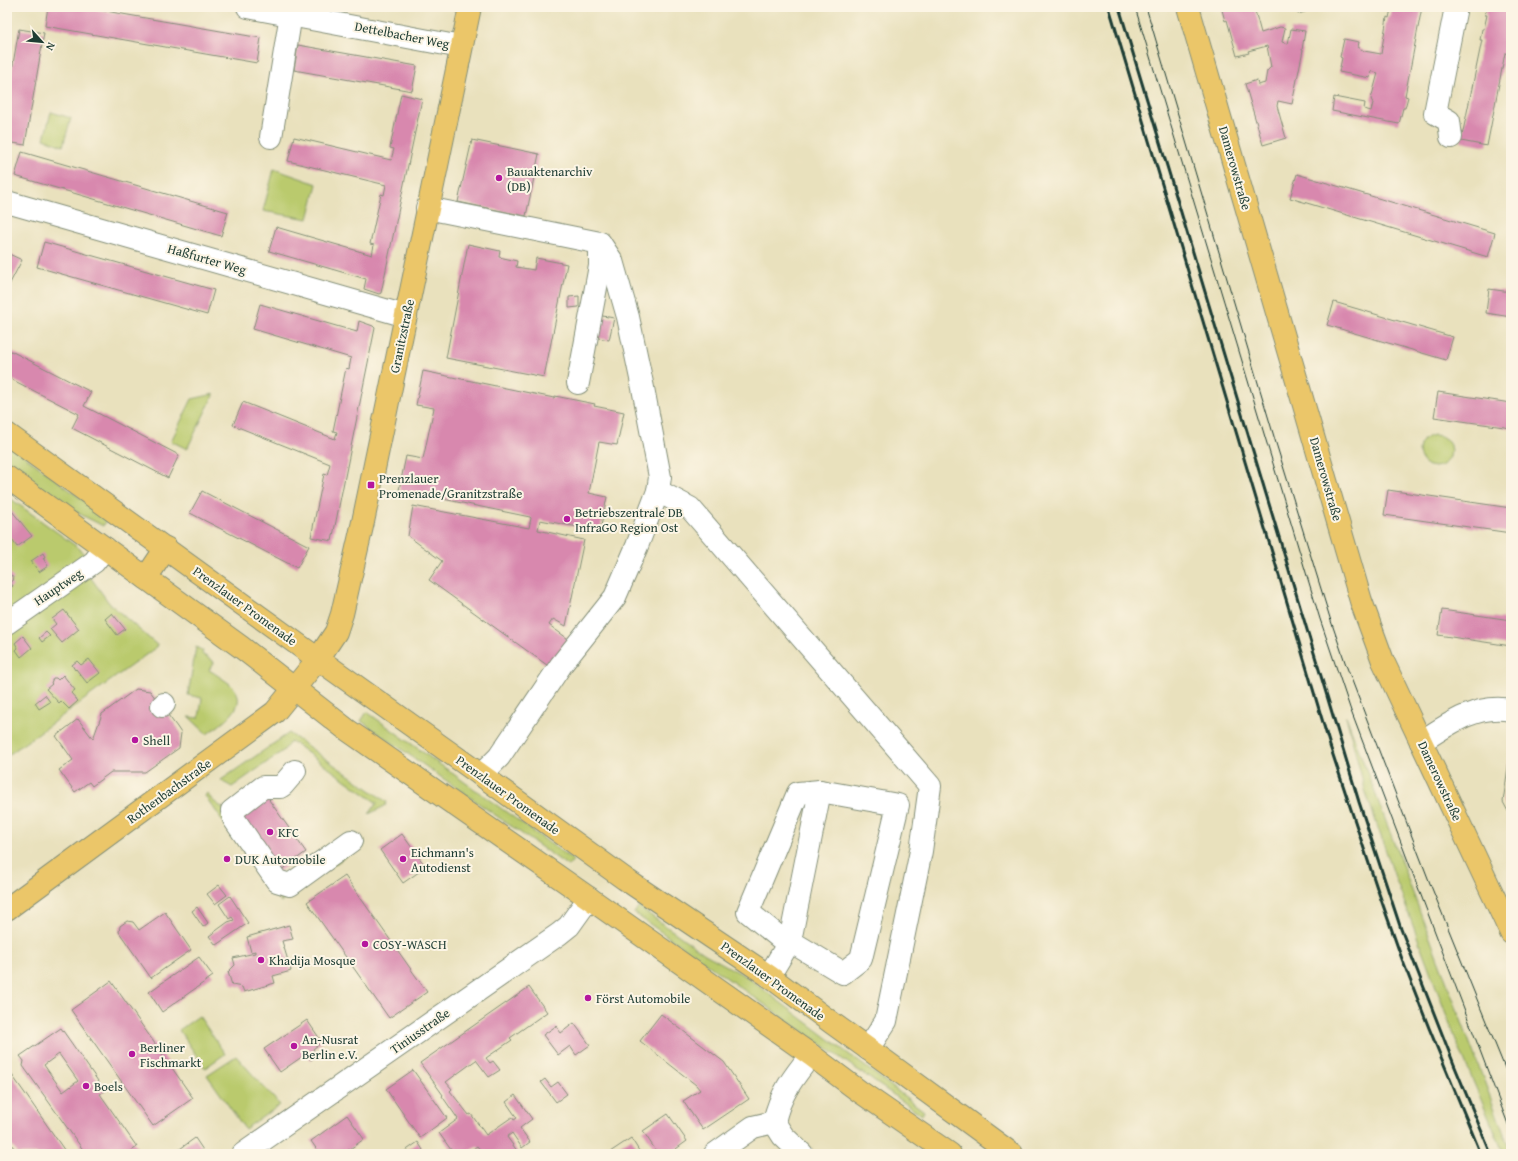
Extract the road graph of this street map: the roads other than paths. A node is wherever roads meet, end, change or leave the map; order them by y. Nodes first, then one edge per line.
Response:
1 (248, 7) edge
2 (470, 7) edge
3 (1188, 7) edge
4 (1456, 7) edge
5 (291, 14) junction
6 (462, 47) junction
7 (1451, 136) dead end
8 (271, 137) dead end
9 (7, 202) edge
10 (427, 208) junction
11 (600, 243) junction
12 (406, 316) junction
13 (578, 382) dead end
14 (7, 434) edge
15 (7, 477) edge
16 (658, 491) junction
17 (105, 548) junction
18 (166, 548) junction
19 (146, 578) junction
20 (7, 623) edge
21 (318, 660) junction
22 (295, 688) junction
23 (1511, 710) edge
24 (1421, 742) junction
25 (295, 771) dead end
26 (481, 775) junction
27 (820, 791) junction
28 (351, 841) dead end
29 (589, 898) junction
30 (7, 909) edge
31 (1511, 933) edge
32 (789, 943) junction
33 (769, 976) junction
34 (868, 1049) junction
35 (811, 1055) junction
36 (774, 1122) junction
37 (243, 1154) edge
38 (715, 1154) edge
39 (802, 1154) edge
40 (950, 1154) edge
41 (1012, 1154) edge

1 - 5 street, Dettelbacher Weg
2 - 6 main road, Granitzstraße
3 - 24 main road, Damerowstraße
4 - 7 street
5 - 6 street, Dettelbacher Weg
5 - 8 street
6 - 10 main road, Granitzstraße
9 - 12 street, Haßfurter Weg
10 - 11 street
10 - 12 main road, Granitzstraße
11 - 13 street
11 - 16 street
12 - 21 main road, Granitzstraße
14 - 18 main road, Prenzlauer Promenade
15 - 17 main road
16 - 26 street
16 - 34 street
17 - 19 main road
17 - 20 street, Hauptweg
18 - 19 main road
18 - 21 main road, Prenzlauer Promenade
19 - 22 main road
21 - 22 main road, Rothenbachstraße
21 - 26 main road, Prenzlauer Promenade
22 - 29 main road
22 - 30 main road, Rothenbachstraße
23 - 24 street
24 - 31 main road, Damerowstraße
25 - 28 street
26 - 33 main road, Prenzlauer Promenade
27 - 32 street
27 - 32 street
27 - 32 street
29 - 35 main road
29 - 37 street, Tiniusstraße
32 - 33 street
33 - 34 main road, Prenzlauer Promenade
34 - 41 main road, Prenzlauer Promenade
35 - 36 street
35 - 40 main road
36 - 38 street
36 - 39 street

